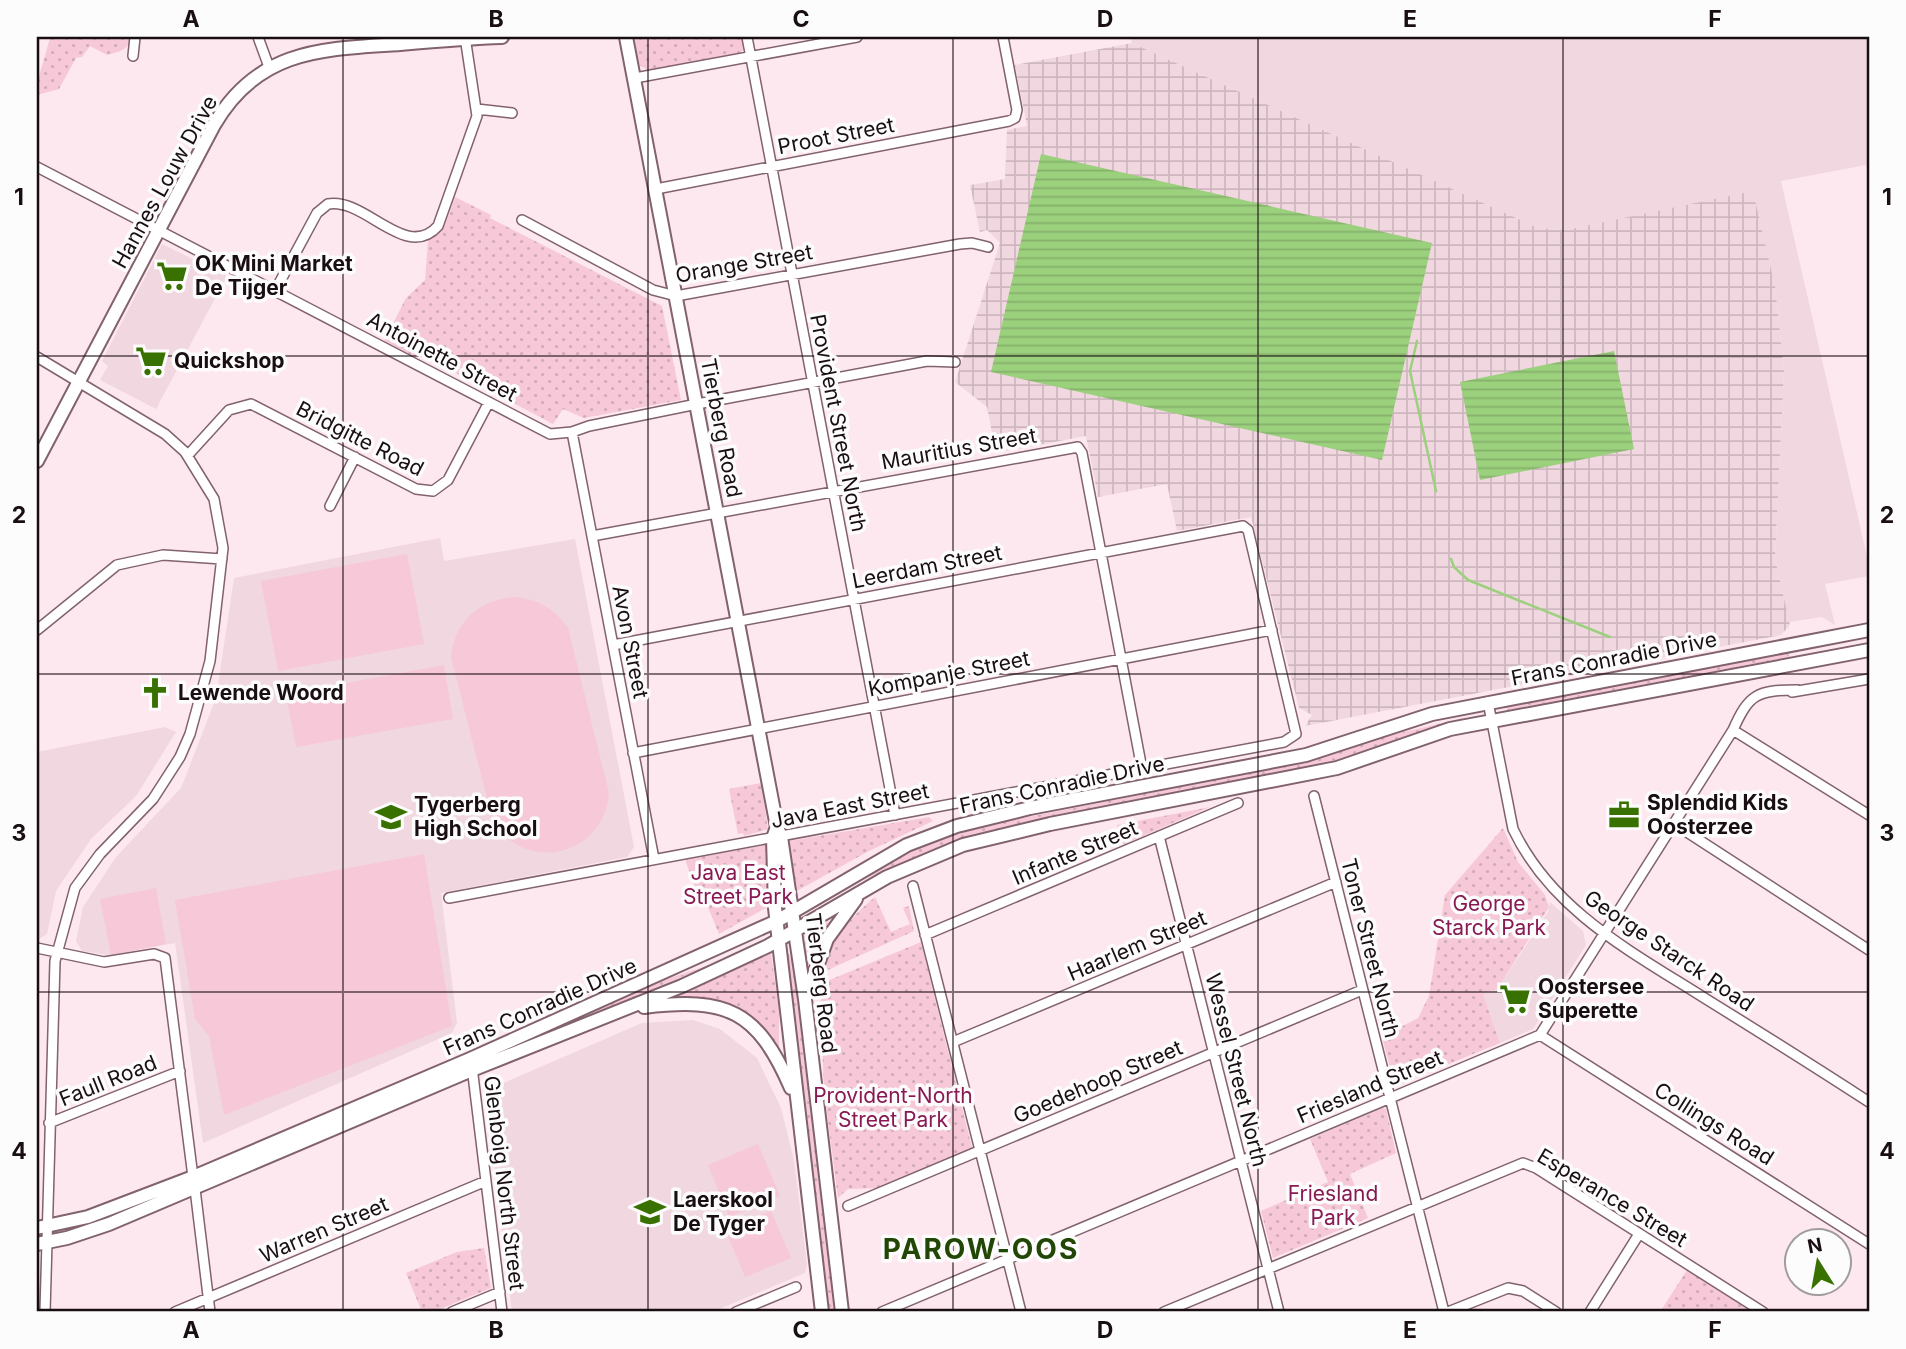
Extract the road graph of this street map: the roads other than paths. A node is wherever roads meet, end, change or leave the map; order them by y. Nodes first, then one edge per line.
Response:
1 (135, 37) edge
2 (258, 37) edge
3 (502, 37) edge
4 (626, 37) edge
5 (747, 37) edge
6 (856, 37) edge
7 (1003, 37) edge
8 (465, 38) edge
9 (133, 56) dead end
10 (750, 57) junction
11 (269, 67) junction
12 (635, 78) junction
13 (477, 109) junction
14 (512, 113) dead end
15 (771, 166) junction
16 (37, 167) edge
17 (656, 189) junction
18 (522, 220) dead end
19 (160, 229) junction
20 (988, 247) dead end
21 (792, 274) junction
22 (276, 289) junction
23 (676, 296) junction
24 (37, 357) edge
25 (955, 362) dead end
26 (78, 382) junction
27 (813, 383) junction
28 (489, 402) junction
29 (697, 404) junction
30 (572, 432) junction
31 (188, 455) junction
32 (355, 457) junction
33 (37, 461) edge
34 (833, 490) junction
35 (330, 506) dead end
36 (718, 512) junction
37 (592, 536) junction
38 (1101, 552) junction
39 (222, 559) junction
40 (854, 598) junction
41 (738, 620) junction
42 (37, 630) edge
43 (1869, 630) edge
44 (1272, 631) junction
45 (613, 645) junction
46 (1869, 650) edge
47 (1122, 659) junction
48 (1869, 679) edge
49 (1488, 702) junction
50 (875, 706) junction
51 (1491, 721) junction
52 (1735, 726) junction
53 (759, 728) junction
54 (633, 754) junction
55 (1142, 769) junction
56 (1314, 796) dead end
57 (1238, 803) dead end
58 (895, 815) junction
59 (1869, 815) edge
60 (1673, 823) junction
61 (777, 834) junction
62 (1159, 836) junction
63 (654, 859) junction
64 (1336, 883) junction
65 (913, 886) dead end
66 (860, 893) junction
67 (449, 898) dead end
68 (793, 912) junction
69 (777, 921) junction
70 (795, 932) junction
71 (1603, 933) junction
72 (925, 935) junction
73 (779, 939) junction
74 (1187, 944) junction
75 (37, 948) edge
76 (1869, 950) edge
77 (57, 952) junction
78 (1362, 990) junction
79 (805, 999) junction
80 (628, 1009) junction
81 (1540, 1035) junction
82 (953, 1042) junction
83 (1214, 1052) junction
84 (471, 1065) junction
85 (180, 1071) junction
86 (1390, 1098) junction
87 (1869, 1102) edge
88 (798, 1104) junction
89 (49, 1124) junction
90 (979, 1151) junction
91 (1241, 1161) junction
92 (486, 1181) junction
93 (194, 1183) junction
94 (1417, 1205) junction
95 (848, 1206) dead end
96 (42, 1227) edge
97 (1639, 1234) junction
98 (42, 1243) edge
99 (1869, 1244) edge
100 (1007, 1259) junction
101 (1268, 1268) junction
102 (796, 1287) dead end
103 (500, 1292) junction
104 (209, 1298) junction
105 (45, 1312) edge
106 (175, 1312) edge
107 (210, 1312) edge
108 (452, 1312) edge
109 (502, 1312) edge
110 (736, 1312) edge
111 (822, 1312) edge
112 (842, 1312) edge
113 (882, 1312) edge
114 (1021, 1312) edge
115 (1164, 1312) edge
116 (1279, 1312) edge
117 (1446, 1312) edge
118 (1556, 1312) edge
119 (1590, 1312) edge
120 (1763, 1312) edge

1 - 9 street
2 - 11 street
3 - 8 main road, Hannes Louw Drive
4 - 12 main road, Tierberg Road
5 - 10 street, Provident Street North
6 - 10 street
7 - 15 street, Proot Street
8 - 11 main road, Hannes Louw Drive
8 - 13 street
10 - 12 street
10 - 15 street, Provident Street North
11 - 19 main road, Hannes Louw Drive
12 - 17 main road, Tierberg Road
13 - 14 street
13 - 22 street
15 - 17 street, Proot Street
15 - 21 street, Provident Street North
16 - 19 street, Antoinette Street
17 - 23 main road, Tierberg Road
18 - 23 street, Orange Street
19 - 22 street, Antoinette Street
19 - 26 main road, Hannes Louw Drive
20 - 21 street, Orange Street
21 - 23 street, Orange Street
21 - 27 street, Provident Street North
22 - 28 street, Antoinette Street
23 - 29 main road, Tierberg Road
24 - 26 street
25 - 27 street
26 - 31 street
26 - 33 main road, Hannes Louw Drive
27 - 29 street
27 - 34 street, Provident Street North
28 - 30 street, Antoinette Street
28 - 32 street, Bridgitte Road
29 - 30 street
29 - 36 main road, Tierberg Road
30 - 37 street, Avon Street
31 - 32 street, Bridgitte Road
31 - 39 street
32 - 35 street
34 - 36 street, Mauritius Street
34 - 38 street, Mauritius Street
34 - 40 street, Provident Street North
36 - 37 street, Mauritius Street
36 - 41 main road, Tierberg Road
37 - 45 street, Avon Street
38 - 40 street, Leerdam Street
38 - 44 street, Leerdam Street
38 - 47 street
39 - 42 street
39 - 77 street
40 - 41 street, Leerdam Street
40 - 50 street, Provident Street North
41 - 45 street, Leerdam Street
41 - 53 main road, Tierberg Road
43 - 49 main road, Frans Conradie Drive
44 - 47 street, Kompanje Street
44 - 55 street, Java East Street
45 - 54 street, Avon Street
46 - 51 main road, Frans Conradie Drive
47 - 50 street, Kompanje Street
47 - 55 street
48 - 52 street
49 - 51 street, George Starck Road
49 - 68 main road, Frans Conradie Drive
50 - 53 street, Kompanje Street
50 - 58 street, Provident Street North
51 - 66 main road, Frans Conradie Drive
51 - 71 street, George Starck Road
52 - 59 street
52 - 60 street
53 - 54 street, Kompanje Street
53 - 61 main road, Tierberg Road
54 - 63 street, Avon Street
55 - 58 street, Java East Street
56 - 64 street, Toner Street North
57 - 62 street, Infante Street
58 - 61 street, Java East Street
60 - 71 street
60 - 76 street
61 - 63 street, Java East Street
61 - 68 main road, Tierberg Road
61 - 69 main road, Tierberg Road
62 - 72 street, Infante Street
62 - 74 street, Wessel Street North
63 - 67 street, Java East Street
64 - 74 street, Haarlem Street
64 - 78 street, Toner Street North
65 - 72 street
66 - 70 main road, Frans Conradie Drive
66 - 79 main road
68 - 69 main road, Frans Conradie Drive
68 - 70 main road, Tierberg Road
69 - 73 main road, Tierberg Road
69 - 84 main road, Frans Conradie Drive
70 - 73 main road, Frans Conradie Drive
70 - 79 main road, Tierberg Road
71 - 81 street
71 - 87 street, George Starck Road
72 - 82 street
73 - 80 main road, Frans Conradie Drive
73 - 88 main road, Tierberg Road
74 - 82 street, Haarlem Street
74 - 83 street, Wessel Street North
75 - 77 street
77 - 85 street
77 - 89 street
78 - 83 street, Goedehoop Street
78 - 86 street, Toner Street North
79 - 112 main road, Tierberg Road
80 - 84 main road, Frans Conradie Drive
80 - 88 main road
81 - 86 street, Friesland Street
81 - 99 street, Collings Road
82 - 90 street
83 - 90 street, Goedehoop Street
83 - 91 street, Wessel Street North
84 - 92 street, Glenboig North Street
84 - 93 main road, Frans Conradie Drive
85 - 89 street, Faull Road
85 - 93 street
86 - 91 street, Friesland Street
86 - 94 street, Toner Street North
88 - 111 main road, Tierberg Road
89 - 96 street
90 - 95 street, Goedehoop Street
90 - 100 street
91 - 100 street, Friesland Street
91 - 101 street, Wessel Street North
92 - 103 street, Glenboig North Street
92 - 104 street, Warren Street
93 - 96 main road, Frans Conradie Drive
93 - 98 main road, Frans Conradie Drive
93 - 104 street
94 - 97 street, Esperance Street
94 - 101 street, Esperance Street
94 - 117 street, Toner Street North
96 - 98 street
97 - 119 street
97 - 120 street, Esperance Street
98 - 105 street
100 - 113 street, Friesland Street
100 - 114 street
101 - 115 street, Esperance Street
101 - 116 street, Wessel Street North
102 - 110 street
103 - 108 street
103 - 109 street, Glenboig North Street
104 - 106 street, Warren Street
104 - 107 street
117 - 118 street

